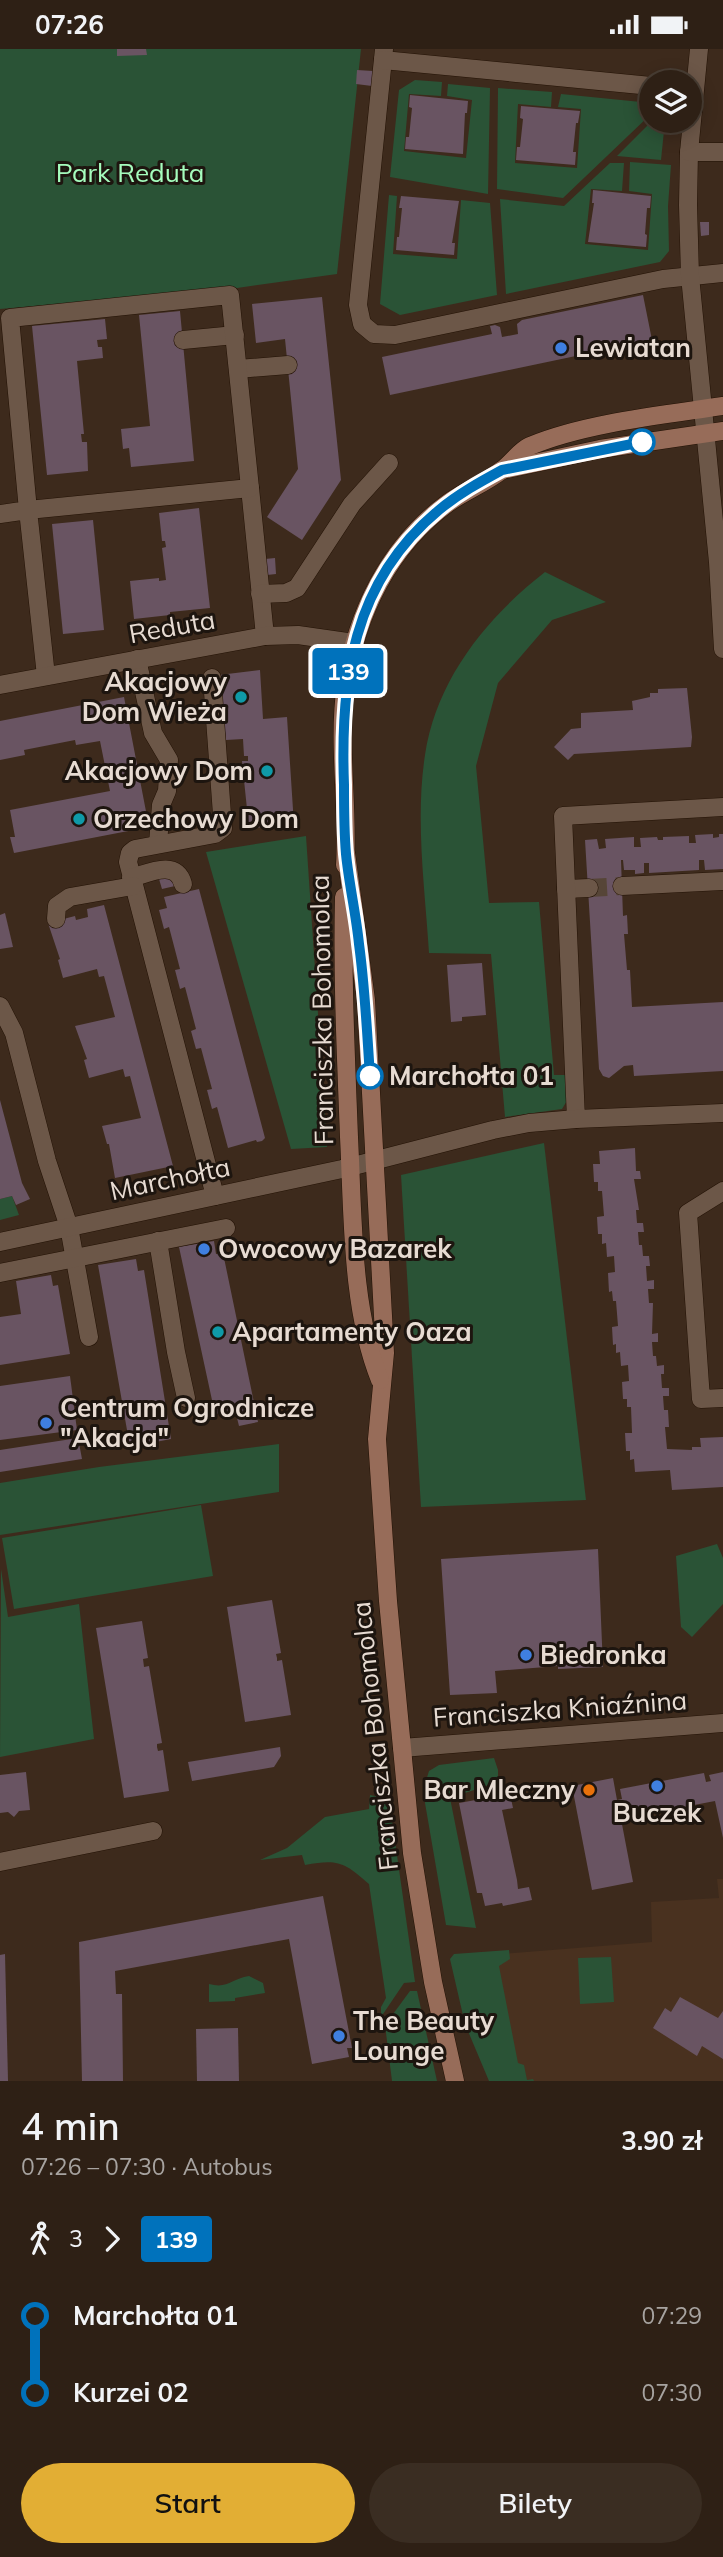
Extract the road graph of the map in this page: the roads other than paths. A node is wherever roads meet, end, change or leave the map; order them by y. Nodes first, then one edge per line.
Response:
1 (699, 49) edge
2 (384, 55) edge
3 (695, 70) edge
4 (639, 85) edge
5 (691, 133) edge
6 (690, 152) junction
7 (723, 152) edge
8 (723, 274) edge
9 (691, 276) junction
10 (235, 335) junction
11 (183, 340) dead end
12 (288, 365) dead end
13 (238, 369) junction
14 (723, 406) edge
15 (703, 409) junction
16 (714, 432) edge
17 (389, 463) dead end
18 (502, 470) junction
19 (250, 488) junction
20 (28, 510) junction
21 (0, 514) edge
22 (260, 594) junction
23 (265, 636) junction
24 (354, 643) junction
25 (723, 649) edge
26 (137, 659) junction
27 (46, 676) junction
28 (212, 678) dead end
29 (0, 685) edge
30 (723, 807) edge
31 (158, 844) junction
32 (346, 853) junction
33 (723, 881) edge
34 (132, 882) junction
35 (183, 884) dead end
36 (622, 886) tunnel mouth
37 (589, 888) tunnel mouth
38 (566, 889) junction
39 (56, 919) dead end
40 (0, 1006) edge
41 (723, 1113) edge
42 (576, 1119) junction
43 (374, 1160) junction
44 (351, 1167) junction
45 (723, 1191) edge
46 (207, 1198) junction
47 (69, 1227) junction
48 (226, 1228) dead end
49 (205, 1231) junction
50 (158, 1241) junction
51 (0, 1242) edge
52 (74, 1258) junction
53 (0, 1273) edge
54 (89, 1337) dead end
55 (381, 1382) junction
56 (186, 1398) dead end
57 (723, 1398) edge
58 (723, 1723) edge
59 (402, 1748) junction
60 (153, 1832) dead end
61 (0, 1862) edge
62 (455, 2081) edge

1 - 3 street
2 - 4 street
2 - 9 street
5 - 6 street
6 - 7 street
6 - 9 street
8 - 9 street
9 - 15 street
10 - 11 street
10 - 13 street
10 - 20 street
12 - 13 street
13 - 19 street
14 - 15 street, Franciszka Bohomolca
15 - 16 street
15 - 18 street, Franciszka Bohomolca
16 - 18 street, Franciszka Bohomolca
16 - 25 street
17 - 22 street
18 - 24 street, Franciszka Bohomolca
19 - 20 street
19 - 22 street
20 - 21 street
20 - 27 street
22 - 23 street
23 - 24 street, Reduta
23 - 26 street, Reduta
24 - 32 street, Franciszka Bohomolca
26 - 27 street, Reduta
26 - 31 street
27 - 29 street, Reduta
28 - 31 street
30 - 38 street
31 - 34 street
32 - 43 street, Franciszka Bohomolca
32 - 44 street, Franciszka Bohomolca
33 - 36 street
34 - 35 street
34 - 39 street
34 - 46 street
37 - 38 street
38 - 42 street
40 - 47 street
41 - 42 street
42 - 43 street
43 - 44 street, Franciszka Bohomolca
43 - 55 street, Franciszka Bohomolca
44 - 46 street, Marchołta
44 - 55 street, Franciszka Bohomolca
45 - 57 street
46 - 47 street, Marchołta
46 - 49 street
47 - 51 street, Marchołta
47 - 52 street
48 - 49 street
49 - 50 street
50 - 52 street
50 - 56 street
52 - 53 street
52 - 54 street
55 - 59 street, Franciszka Bohomolca
58 - 59 street, Franciszka Kniaźnina
59 - 62 street, Franciszka Bohomolca
60 - 61 street

